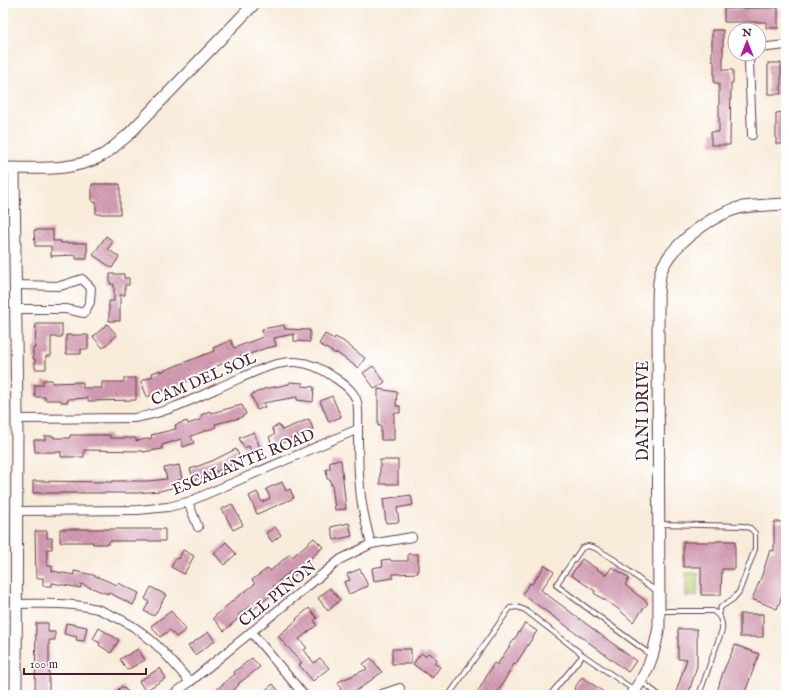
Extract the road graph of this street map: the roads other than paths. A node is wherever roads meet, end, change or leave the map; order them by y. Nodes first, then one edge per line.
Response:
1 (255, 3) edge
2 (786, 45) edge
3 (767, 47) edge
4 (749, 62) edge
5 (752, 135) dead end
6 (9, 168) edge
7 (786, 204) edge
8 (15, 285) junction
9 (16, 309) junction
10 (17, 419) junction
11 (358, 429) junction
12 (188, 502) junction
13 (17, 511) junction
14 (659, 524) junction
15 (198, 526) dead end
16 (412, 537) dead end
17 (371, 544) junction
18 (659, 588) junction
19 (17, 604) junction
20 (659, 611) junction
21 (718, 614) junction
22 (251, 632) junction
23 (582, 655) junction
24 (653, 656) junction
25 (641, 681) junction
26 (190, 682) junction
27 (400, 688) dead end
28 (633, 693) edge
29 (16, 695) edge
30 (172, 695) edge
31 (304, 695) edge
32 (379, 695) edge
33 (449, 695) edge
34 (550, 695) edge
35 (659, 695) edge
36 (699, 695) edge

1 - 6 street
2 - 3 street
4 - 5 street
6 - 8 street
7 - 14 street, DANI DRIVE
8 - 9 street
8 - 9 street
9 - 10 street
10 - 11 street, CAM DEL SOL
10 - 13 street
11 - 12 street, ESCALANTE ROAD
11 - 17 street, CAM DEL SOL
12 - 13 street, ESCALANTE ROAD
12 - 15 street
13 - 19 street
14 - 18 street, DANI DRIVE
14 - 21 lane
16 - 17 street, CLL PINON
17 - 22 street, CLL PINON
18 - 20 street, DANI DRIVE
18 - 24 lane
19 - 26 street
19 - 29 street
20 - 21 lane
20 - 24 street, DANI DRIVE
21 - 36 lane
22 - 26 street, CLL PINON
22 - 31 street
23 - 28 lane
23 - 33 lane
23 - 34 lane
24 - 25 street, DANI DRIVE
25 - 28 street, DANI DRIVE
25 - 35 lane
26 - 30 street, CLL PINON
27 - 32 street

